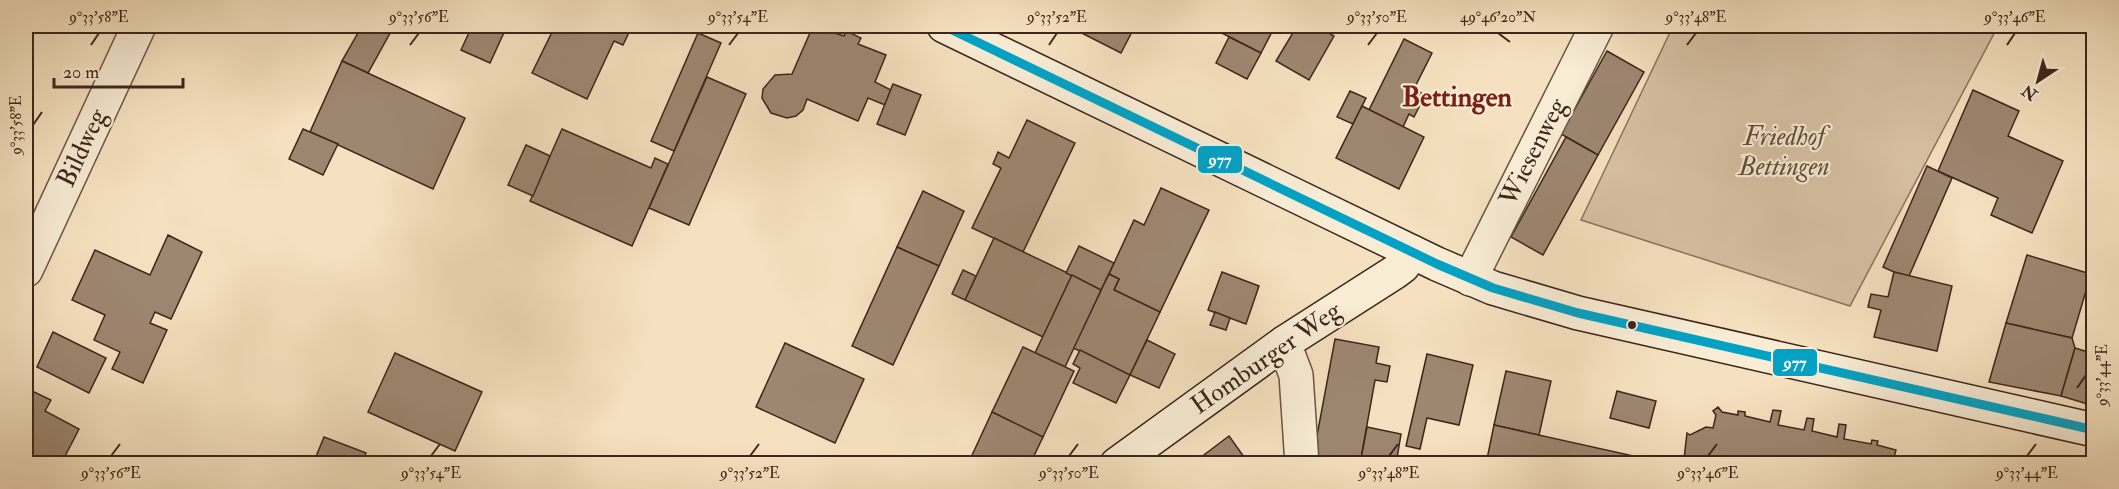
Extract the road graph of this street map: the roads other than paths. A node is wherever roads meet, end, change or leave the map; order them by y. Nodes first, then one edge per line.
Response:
1 (139, 26) edge
2 (944, 26) edge
3 (1597, 26) edge
4 (1412, 252) junction
5 (26, 270) edge
6 (1470, 279) junction
7 (1284, 343) junction
8 (2094, 430) edge
9 (1117, 464) edge
10 (1302, 464) edge

1 - 5 street, Bildweg
2 - 4 street
3 - 6 street, Wiesenweg
4 - 6 street
4 - 7 street, Homburger Weg
6 - 8 street
7 - 9 street, Homburger Weg
7 - 10 street

